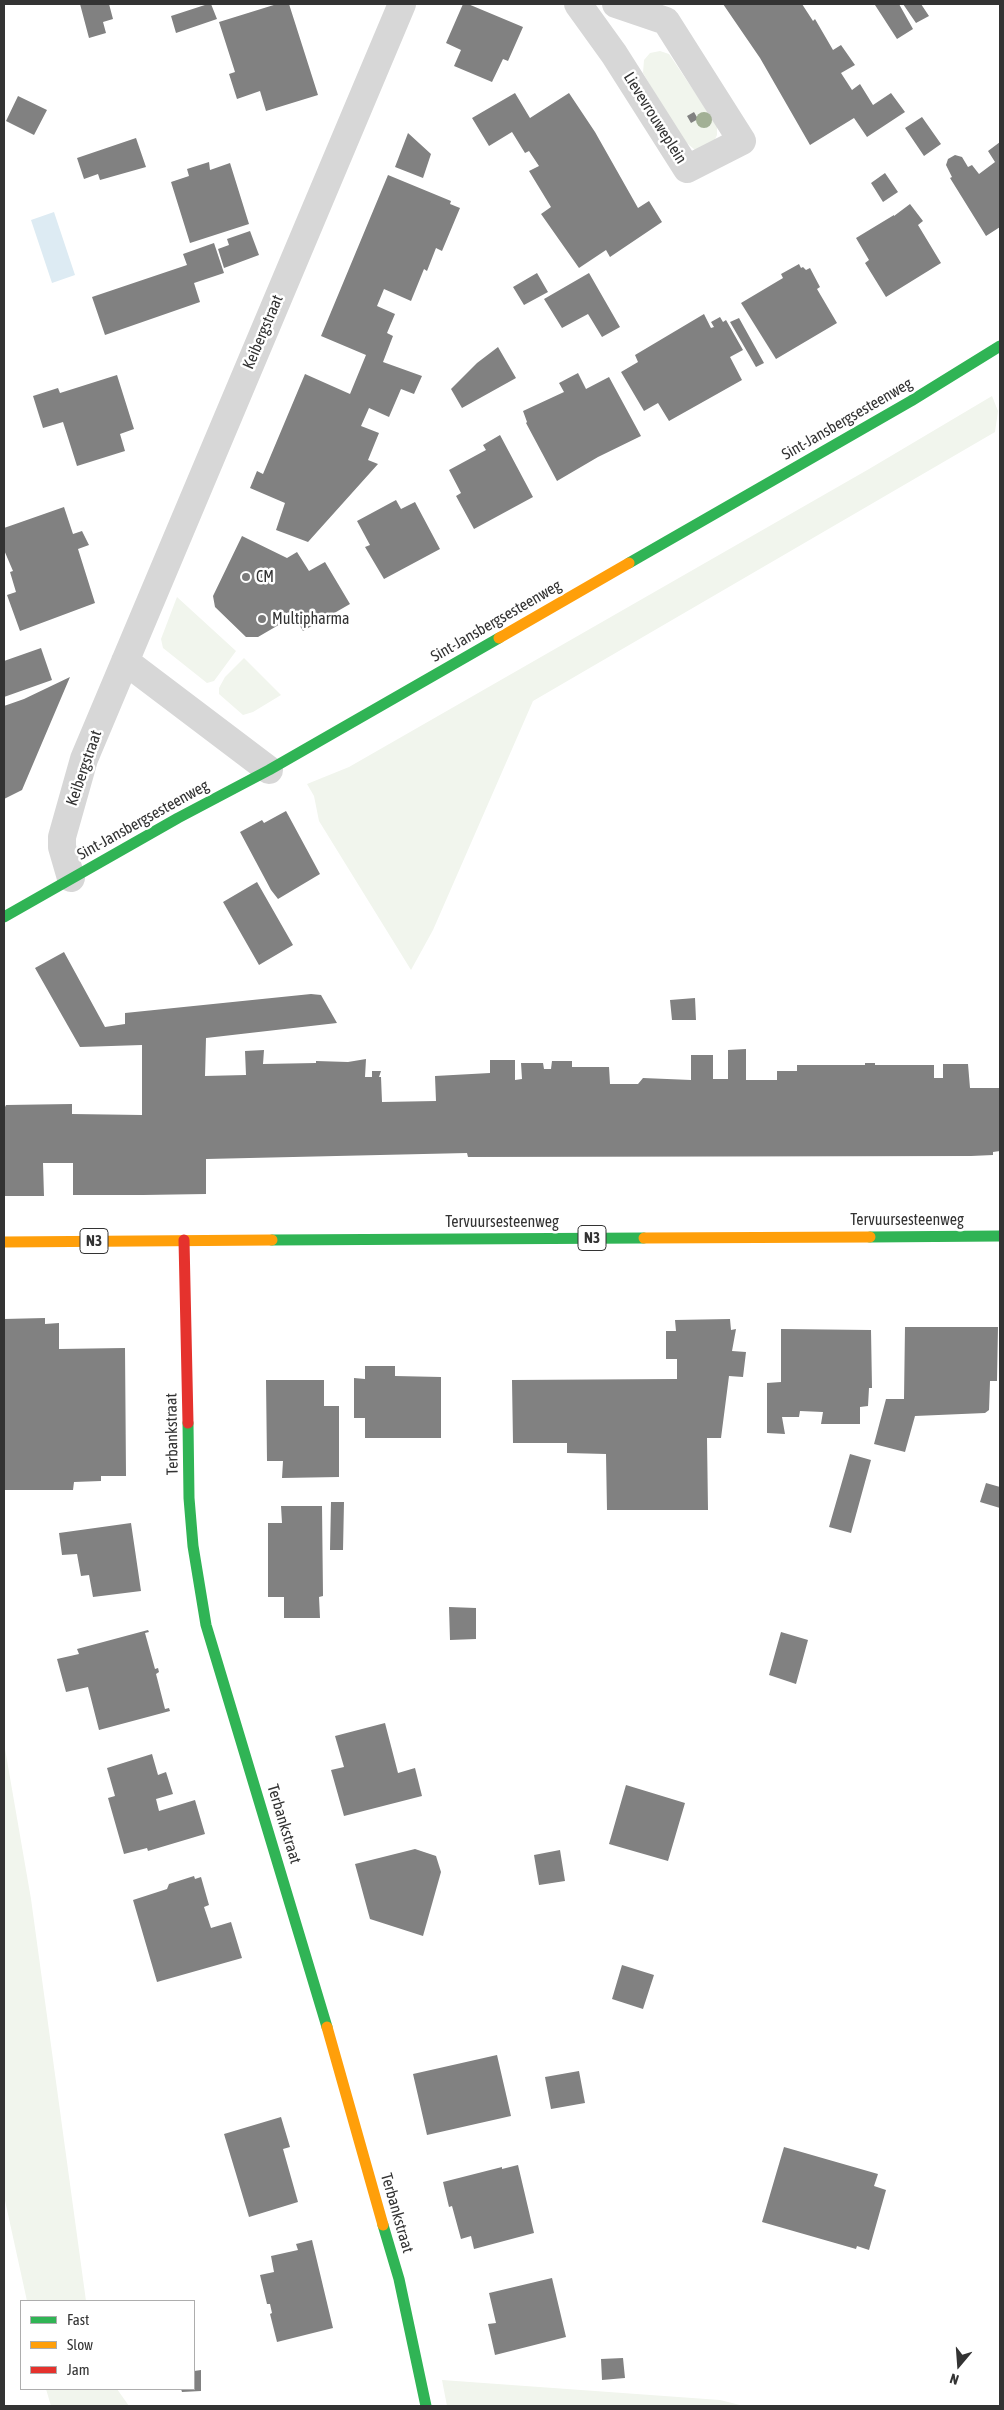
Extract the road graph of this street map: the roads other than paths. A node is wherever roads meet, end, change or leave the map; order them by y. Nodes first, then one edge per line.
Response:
1 (402, 4) edge
2 (578, 4) edge
3 (616, 4) edge
4 (1000, 346) edge
5 (125, 661) junction
6 (269, 770) junction
7 (71, 878) junction
8 (4, 917) edge
9 (1000, 1236) edge
10 (184, 1240) junction
11 (4, 1242) edge
12 (426, 2406) edge

1 - 5 street, Keibergstraat
2 - 3 street, Lievevrouweplein
4 - 6 main road, Sint-Jansbergsesteenweg
5 - 6 street
5 - 7 street, Keibergstraat
6 - 7 main road, Sint-Jansbergsesteenweg
7 - 8 main road, Sint-Jansbergsesteenweg
9 - 10 main road, Tervuursesteenweg / N3
10 - 11 main road, Tervuursesteenweg / N3
10 - 12 main road, Terbankstraat

